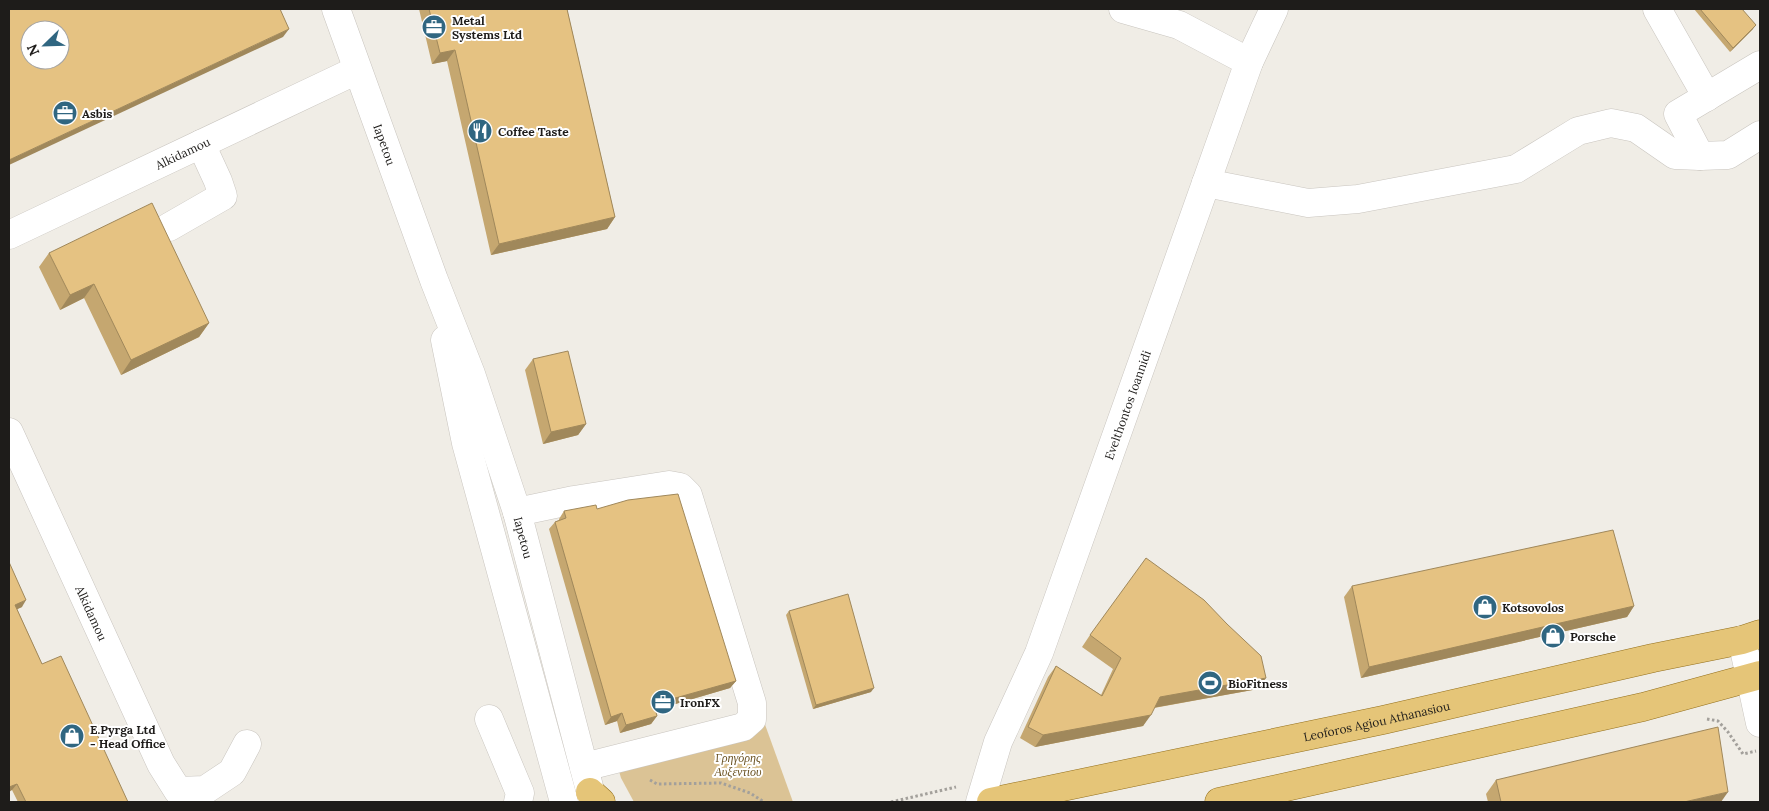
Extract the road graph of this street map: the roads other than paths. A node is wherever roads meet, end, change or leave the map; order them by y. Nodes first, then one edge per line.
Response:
1 (336, 9) edge
2 (1123, 9) edge
3 (1274, 9) edge
4 (1657, 9) edge
5 (1249, 62) junction
6 (1760, 65) edge
7 (357, 70) junction
8 (1707, 98) junction
9 (1760, 134) edge
10 (201, 144) junction
11 (1700, 156) junction
12 (1206, 183) junction
13 (169, 226) dead end
14 (9, 235) edge
15 (434, 280) junction
16 (9, 432) edge
17 (517, 512) junction
18 (1751, 637) edge
19 (1756, 677) edge
20 (489, 719) dead end
21 (1760, 723) edge
22 (247, 744) dead end
23 (592, 791) edge
24 (518, 802) edge
25 (564, 802) edge
26 (980, 802) edge
27 (991, 802) edge
28 (1219, 802) edge

1 - 7 street, Iapetou
2 - 5 street
3 - 5 street, Evelthontos Ioannidi
4 - 8 street
5 - 12 street, Evelthontos Ioannidi
6 - 8 street
7 - 10 street, Alkidamou
7 - 15 street, Iapetou
8 - 11 street
9 - 11 street
10 - 13 street
10 - 14 street, Alkidamou
11 - 12 street
12 - 26 street, Evelthontos Ioannidi
15 - 17 street, Iapetou
15 - 25 street, Iapetou
16 - 22 street, Alkidamou
17 - 23 street, Iapetou
17 - 23 street
18 - 19 street
18 - 27 main road, Leoforos Agiou Athanasiou
19 - 21 street
19 - 28 main road
20 - 24 street

